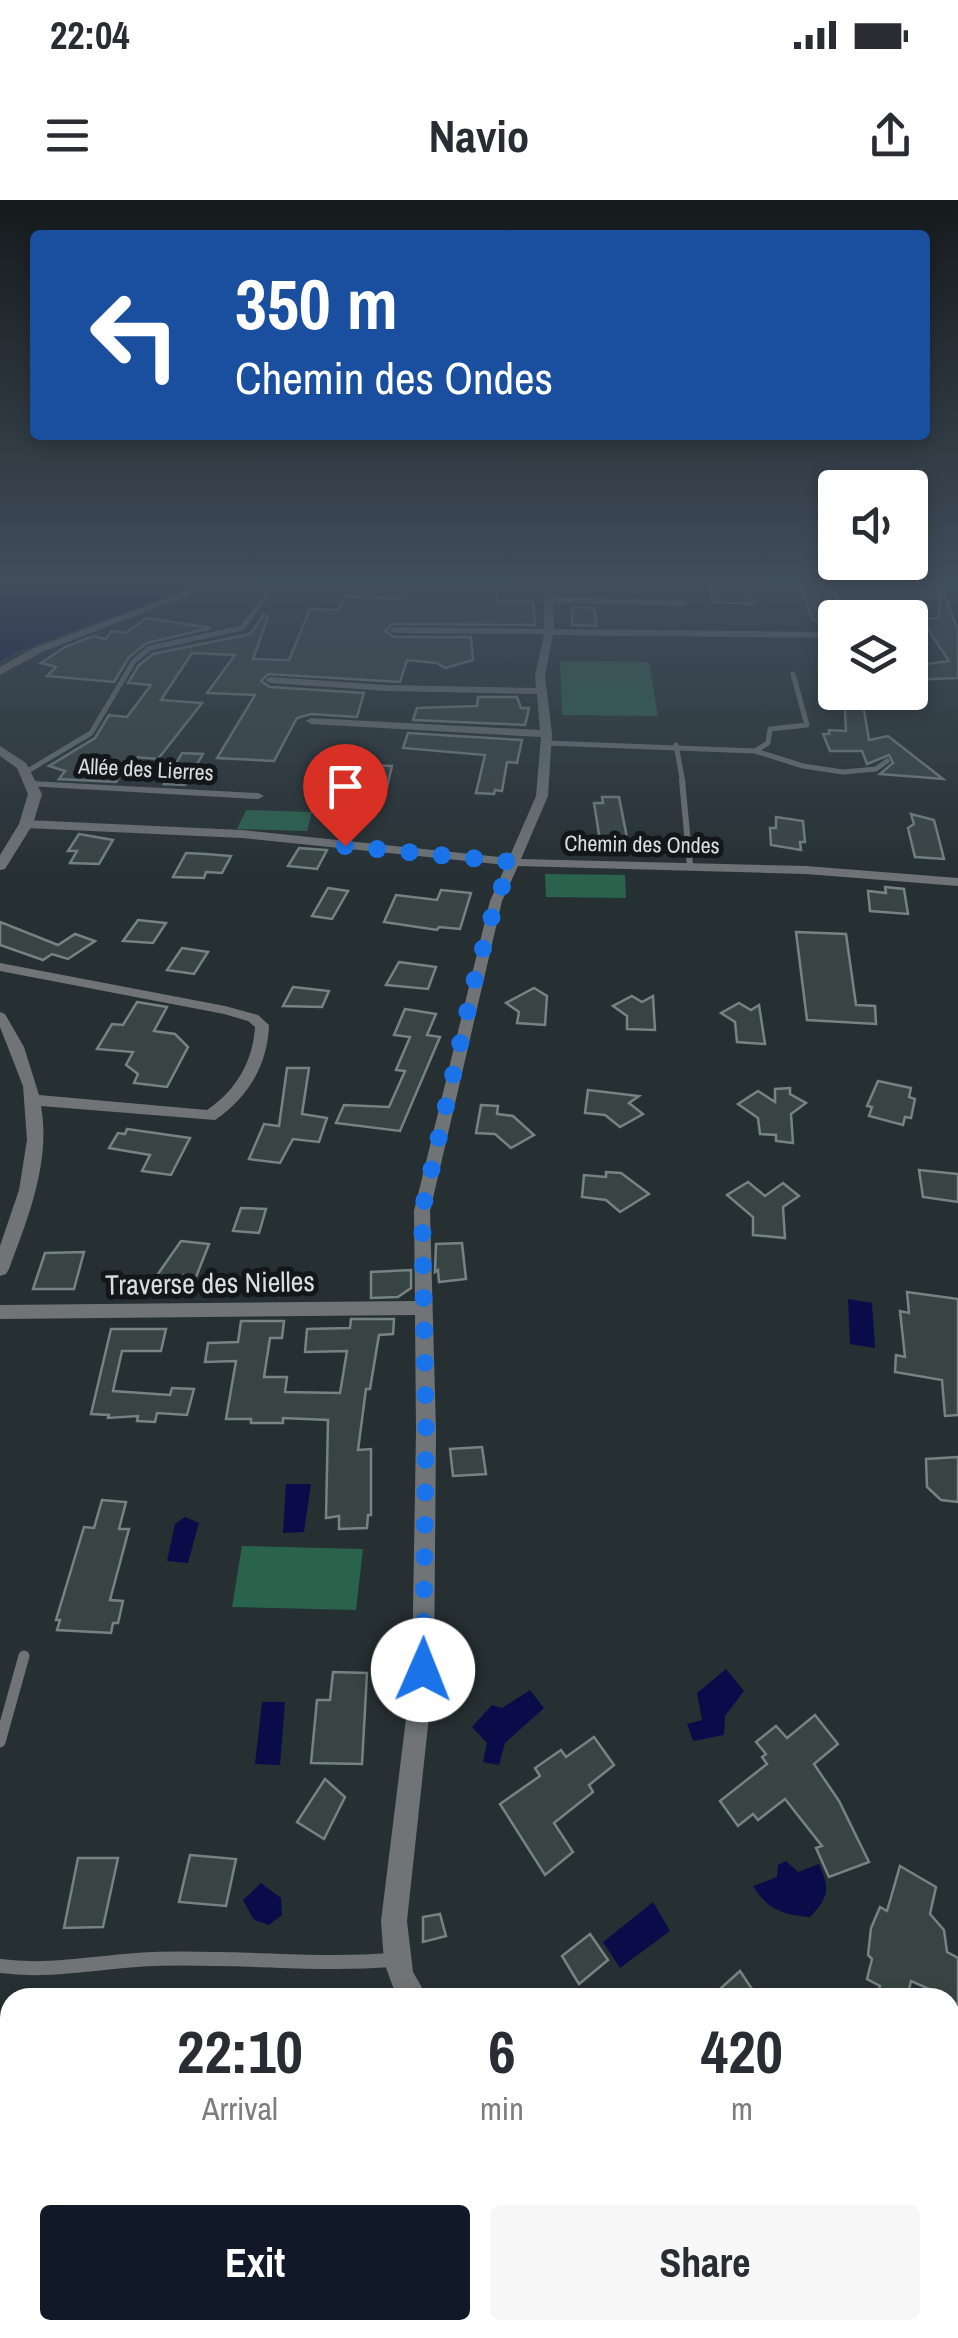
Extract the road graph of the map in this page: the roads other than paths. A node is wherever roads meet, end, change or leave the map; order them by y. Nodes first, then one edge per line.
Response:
1 (119, 685) edge
2 (339, 685) edge
3 (541, 685) edge
4 (797, 685) edge
5 (540, 691) junction
6 (311, 721) dead end
7 (547, 738) junction
8 (676, 745) junction
9 (0, 750) edge
10 (755, 751) junction
11 (887, 760) dead end
12 (28, 778) junction
13 (258, 796) dead end
14 (26, 824) junction
15 (512, 862) junction
16 (690, 865) junction
17 (0, 866) edge
18 (958, 882) edge
19 (0, 967) edge
20 (0, 1016) edge
21 (35, 1100) junction
22 (0, 1269) edge
23 (422, 1308) junction
24 (0, 1312) edge
25 (24, 1656) dead end
26 (0, 1742) edge
27 (395, 1960) junction
28 (0, 1966) edge
29 (405, 1988) edge

1 - 12 lane
2 - 5 street
3 - 5 street
4 - 10 lane
5 - 7 street
6 - 7 street
7 - 8 lane
7 - 15 street
8 - 10 lane
8 - 16 lane
9 - 12 street
10 - 11 lane
12 - 13 street, Allée des Lierres
12 - 14 street
14 - 15 street, Chemin des Ondes
14 - 17 street
15 - 16 street, Chemin des Ondes
15 - 23 street
16 - 18 street, Chemin des Ondes
19 - 21 street
20 - 21 street
21 - 22 street
23 - 24 street, Traverse des Nielles
23 - 27 street
25 - 26 lane
27 - 28 lane
27 - 29 street

